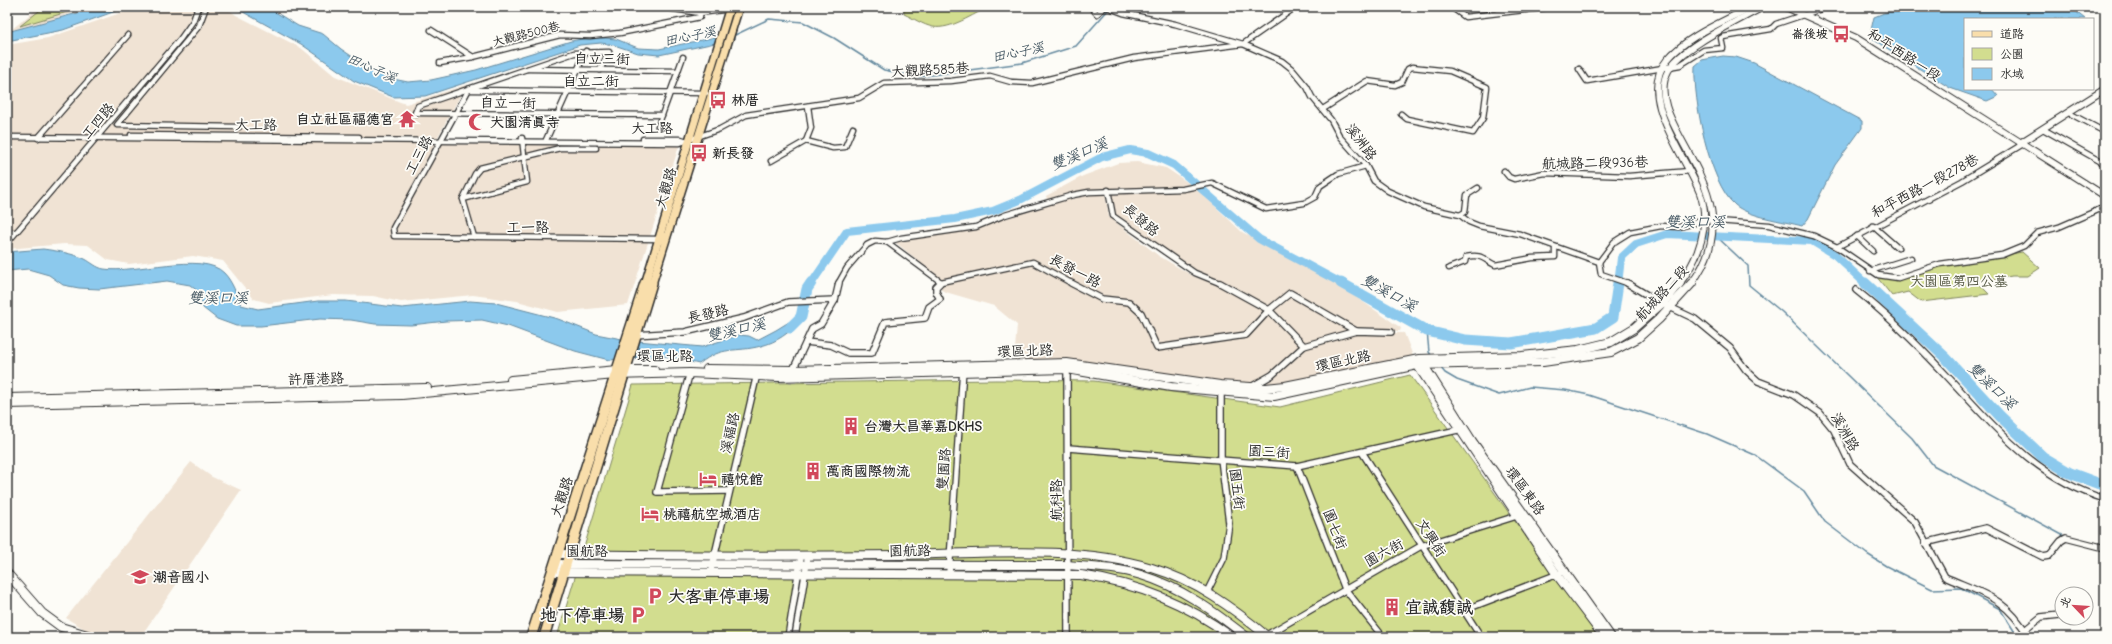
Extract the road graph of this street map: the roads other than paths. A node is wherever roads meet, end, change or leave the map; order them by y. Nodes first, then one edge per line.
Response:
1 (198, 7) edge
2 (206, 7) edge
3 (660, 7) edge
4 (1091, 7) edge
5 (1106, 7) edge
6 (1296, 7) edge
7 (1451, 7) edge
8 (1551, 7) edge
9 (1751, 7) edge
10 (1763, 7) edge
11 (1786, 7) edge
12 (1827, 7) edge
13 (730, 8) edge
14 (739, 8) edge
15 (700, 13) junction
16 (1806, 15) junction
17 (431, 30) dead end
18 (128, 35) dead end
19 (1243, 44) junction
20 (586, 52) junction
21 (473, 57) junction
22 (683, 57) dead end
23 (440, 63) dead end
24 (1671, 67) junction
25 (1579, 69) dead end
26 (1660, 69) junction
27 (525, 70) junction
28 (578, 70) junction
29 (600, 70) junction
30 (678, 71) junction
31 (469, 90) junction
32 (2105, 90) edge
33 (568, 92) junction
34 (670, 92) junction
35 (709, 93) junction
36 (808, 106) junction
37 (1323, 109) junction
38 (2069, 113) junction
39 (455, 114) junction
40 (558, 114) junction
41 (1401, 114) dead end
42 (662, 115) junction
43 (224, 126) junction
44 (658, 126) dead end
45 (853, 128) dead end
46 (2043, 129) junction
47 (2105, 132) edge
48 (217, 135) junction
49 (232, 135) junction
50 (7, 136) edge
51 (39, 136) junction
52 (99, 137) junction
53 (522, 139) junction
54 (547, 139) junction
55 (696, 139) junction
56 (440, 140) junction
57 (806, 141) junction
58 (688, 142) junction
59 (2021, 143) junction
60 (596, 148) dead end
61 (523, 157) junction
62 (771, 161) dead end
63 (2105, 164) edge
64 (1366, 166) junction
65 (1504, 171) dead end
66 (1690, 172) junction
67 (1478, 188) dead end
68 (1108, 190) junction
69 (2105, 196) edge
70 (463, 199) junction
71 (2105, 207) edge
72 (1460, 216) junction
73 (1702, 222) junction
74 (1712, 224) junction
75 (1873, 226) junction
76 (16, 232) junction
77 (7, 233) edge
78 (392, 233) joint
79 (1857, 236) junction
80 (474, 237) junction
81 (661, 239) junction
82 (887, 242) junction
83 (7, 244) edge
84 (1555, 247) junction
85 (1837, 247) junction
86 (1898, 248) dead end
87 (1873, 251) dead end
88 (1911, 258) dead end
89 (1599, 262) junction
90 (1448, 268) dead end
91 (1870, 271) junction
92 (941, 282) junction
93 (1856, 290) dead end
94 (835, 300) junction
95 (1662, 303) junction
96 (1670, 307) junction
97 (1269, 310) junction
98 (1356, 331) junction
99 (1391, 332) dead end
100 (633, 336) junction
101 (806, 342) junction
102 (1304, 346) junction
103 (1436, 361) junction
104 (1419, 362) junction
105 (1067, 366) junction
106 (963, 369) junction
107 (621, 370) junction
108 (793, 370) junction
109 (690, 371) junction
110 (757, 372) junction
111 (1251, 387) junction
112 (1221, 389) junction
113 (7, 398) edge
114 (192, 398) junction
115 (7, 404) edge
116 (1463, 429) junction
117 (1068, 448) junction
118 (1362, 452) junction
119 (1221, 459) junction
120 (1297, 466) junction
121 (729, 491) junction
122 (2105, 499) edge
123 (1521, 514) junction
124 (1925, 543) junction
125 (1422, 546) junction
126 (2105, 548) edge
127 (559, 554) junction
128 (571, 554) junction
129 (950, 554) junction
130 (1068, 554) junction
131 (804, 556) junction
132 (715, 557) junction
133 (949, 564) junction
134 (1068, 565) junction
135 (554, 568) junction
136 (566, 568) junction
137 (712, 570) junction
138 (802, 570) junction
139 (1566, 571) junction
140 (7, 573) edge
141 (949, 574) junction
142 (1068, 574) junction
143 (1556, 575) junction
144 (1345, 589) junction
145 (1207, 592) junction
146 (1464, 610) junction
147 (2054, 616) edge
148 (2025, 630) junction
149 (1266, 636) edge
150 (94, 637) edge
151 (531, 637) edge
152 (544, 637) edge
153 (788, 637) edge
154 (795, 637) edge
155 (1068, 637) edge
156 (1232, 637) edge
157 (1247, 637) edge
158 (1383, 637) edge
159 (1481, 637) edge
160 (1604, 637) edge
161 (1611, 637) edge
162 (2029, 637) edge

1 - 52 street, 工四路
2 - 43 street
3 - 15 street, 大觀路500巷
4 - 5 street
5 - 19 street, 溪洲路
6 - 19 street
7 - 8 street
9 - 26 street
10 - 24 street, 航城路二段
11 - 16 street, 和平西路一段
12 - 16 street
13 - 14 street, 大觀路500巷
13 - 15 street, 大觀路500巷
13 - 35 main road, 大觀路
14 - 35 main road, 大觀路
15 - 21 street, 大觀路500巷
16 - 24 street
16 - 59 street, 和平西路一段
17 - 21 street
18 - 51 street
19 - 36 street, 大觀路585巷
19 - 37 street, 溪洲路
20 - 27 street
20 - 28 street
20 - 29 street
21 - 23 street, 大觀路500巷
22 - 30 street
24 - 26 street
24 - 74 street, 航城路二段
25 - 26 street
26 - 66 street, 航城路二段
27 - 28 street, 自立三街
27 - 31 street
28 - 29 street, 自立三街
28 - 33 street
29 - 30 street, 自立三街
30 - 34 street
31 - 33 street, 自立二街
31 - 39 street, 工三路
31 - 39 street, 自立一街
32 - 38 street
33 - 34 street, 自立二街
33 - 40 street
34 - 35 street, 自立二街
34 - 42 street
35 - 55 main road, 大觀路
35 - 58 main road, 大觀路
36 - 55 street, 大觀路585巷
36 - 57 street
37 - 41 street
37 - 64 street, 溪洲路
38 - 46 street
38 - 47 street
39 - 40 street, 自立一街
39 - 56 street, 工三路
40 - 42 street, 自立一街
40 - 54 street
42 - 44 street
43 - 48 street
43 - 49 street
45 - 57 street
46 - 59 street
46 - 63 street
48 - 49 street, 大工路
48 - 52 street, 大工路
49 - 56 street, 大工路
50 - 51 street, 大工路
51 - 52 street, 大工路
52 - 56 street, 大工路
52 - 76 street, 工四路
53 - 54 street, 大工路
53 - 56 street, 大工路
53 - 61 street
54 - 58 street, 大工路
55 - 58 street, 大觀路585巷
55 - 81 main road, 大觀路
56 - 78 street, 工三路
57 - 62 street
58 - 81 main road, 大觀路
59 - 69 street, 和平西路一段
59 - 75 street, 和平西路一段278巷
60 - 61 street
61 - 70 street
61 - 70 street
64 - 68 street
64 - 72 street, 溪洲路
65 - 66 street, 航城路二段936巷
66 - 73 street, 航城路二段
67 - 72 street
68 - 82 street
68 - 97 street, 長發路
70 - 80 street
71 - 91 street
72 - 84 street, 溪洲路
73 - 74 street
73 - 89 street
73 - 95 street, 航城路二段
74 - 85 street
74 - 96 street, 航城路二段
75 - 79 street, 和平西路一段278巷
75 - 86 street
76 - 77 street
76 - 83 street, 工四路
78 - 80 street, 工一路
79 - 85 street, 和平西路一段278巷
79 - 87 street
80 - 81 street, 工一路
81 - 100 main road, 大觀路
82 - 92 street
82 - 94 street
84 - 89 street, 溪洲路
84 - 90 street
85 - 91 street
88 - 91 street
89 - 95 street, 溪洲路
92 - 97 street, 長發一路
92 - 101 street
93 - 122 street
94 - 100 street, 長發路
94 - 101 street
95 - 96 street, 溪洲路
95 - 103 street, 航城路二段
96 - 103 street, 航城路二段
96 - 124 street, 溪洲路
97 - 98 street, 長發一路
97 - 102 street, 長發路
98 - 99 street
98 - 102 street
100 - 107 main road, 大觀路
101 - 108 street
102 - 111 street
103 - 104 street, 航城路二段
104 - 111 street, 環區北路
104 - 112 street, 環區北路
104 - 116 street, 環區東路
105 - 106 street, 環區北路
105 - 112 street, 環區北路
105 - 117 street, 航科路
106 - 108 street, 環區北路
106 - 110 street, 環區北路
106 - 129 street, 雙園路
107 - 109 street, 環區北路
107 - 114 street, 許厝港路
107 - 127 main road, 大觀路
107 - 128 main road, 大觀路
108 - 110 street, 環區北路
109 - 110 street, 環區北路
109 - 121 street
110 - 121 street, 溪福路
111 - 112 street, 環區北路
112 - 119 street, 園五街
113 - 114 street, 許厝港路
114 - 115 street, 許厝港路
116 - 118 street, 園三街
116 - 123 street, 環區東路
117 - 119 street, 園三街
117 - 130 street, 航科路
118 - 120 street, 園三街
118 - 125 street, 文興街
119 - 120 street, 園三街
119 - 145 street, 園五街
120 - 144 street, 園七街
121 - 132 street, 溪福路
123 - 125 street, 園六街
123 - 139 street, 環區東路
123 - 143 street, 環區東路
124 - 126 street
124 - 148 street, 溪洲路
125 - 144 street, 園六街
125 - 146 street, 文興街
127 - 128 street
127 - 135 main road, 大觀路
128 - 132 street
128 - 136 main road, 大觀路
129 - 130 street
129 - 131 street
129 - 133 street, 雙園路
130 - 134 street, 航科路
130 - 145 street
131 - 132 street
131 - 138 street
132 - 137 street, 溪福路
133 - 134 street, 園航路
133 - 138 street, 園航路
133 - 141 street, 雙園路
134 - 142 street, 航科路
134 - 157 street, 園航路
135 - 136 street
135 - 151 main road, 大觀路
136 - 137 street
136 - 152 main road, 大觀路
137 - 138 street
138 - 141 street
138 - 153 street
138 - 154 street
139 - 143 street
139 - 161 street, 環區東路
140 - 150 street
141 - 142 street
142 - 155 street, 航科路
142 - 156 street
143 - 146 street
143 - 160 street, 環區東路
144 - 149 street, 園六街
144 - 158 street, 園七街
145 - 149 street
146 - 159 street, 文興街
147 - 148 street
148 - 162 street, 溪洲路

